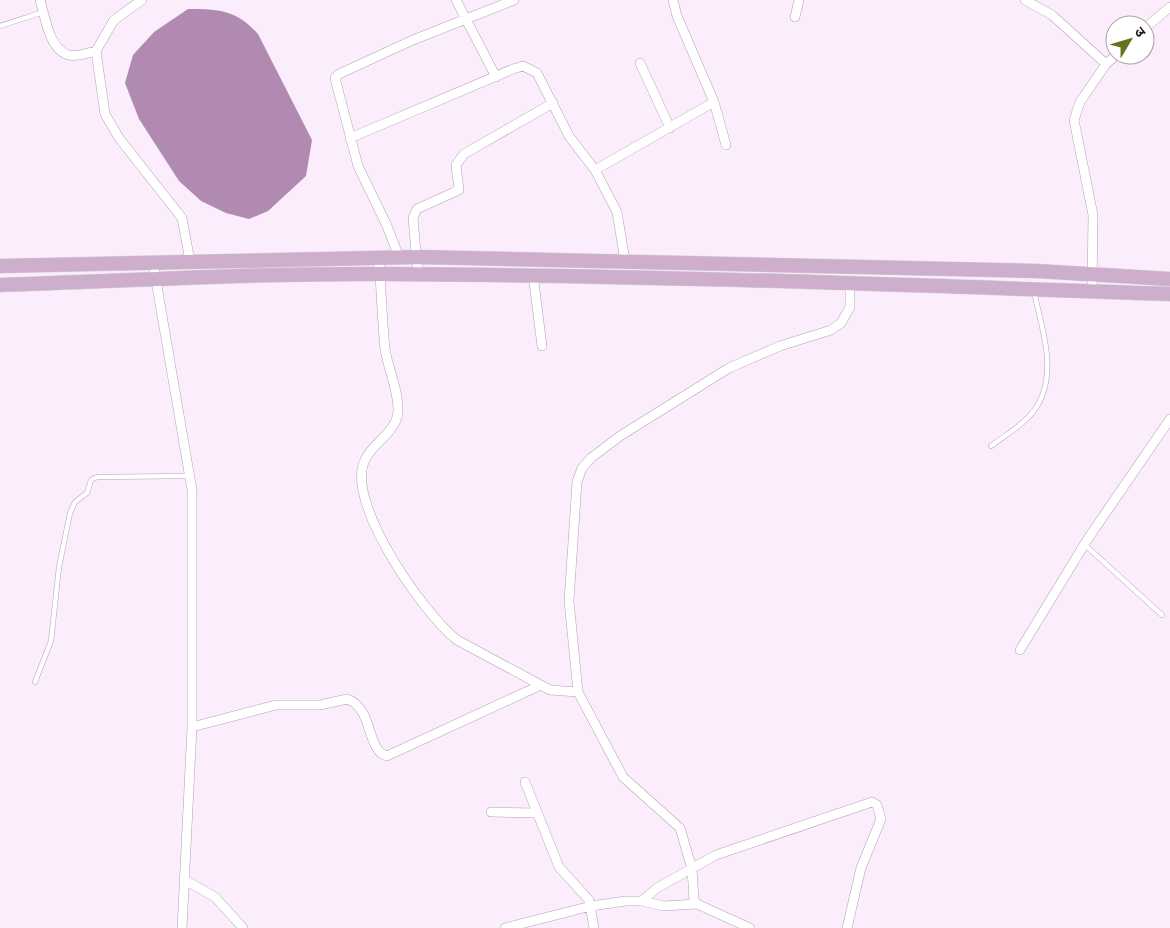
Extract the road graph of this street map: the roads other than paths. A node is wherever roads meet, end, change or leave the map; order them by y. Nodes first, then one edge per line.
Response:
1 (40, 0) edge
2 (142, 0) edge
3 (456, 0) edge
4 (514, 0) edge
5 (673, 0) edge
6 (799, 0) edge
7 (1028, 0) edge
8 (1170, 7) edge
9 (44, 12) junction
10 (795, 17) dead end
11 (466, 19) junction
12 (1155, 20) edge
13 (0, 26) edge
14 (96, 51) junction
15 (640, 63) dead end
16 (1105, 63) edge
17 (1105, 65) edge
18 (496, 77) junction
19 (714, 102) junction
20 (553, 103) junction
21 (670, 128) junction
22 (350, 138) junction
23 (726, 145) dead end
24 (595, 170) junction
25 (399, 257) junction
26 (418, 257) junction
27 (379, 258) junction
28 (190, 261) junction
29 (625, 261) junction
30 (152, 263) junction
31 (0, 266) edge
32 (964, 270) junction
33 (380, 274) junction
34 (418, 274) junction
35 (533, 275) junction
36 (1092, 275) junction
37 (155, 278) junction
38 (1170, 280) edge
39 (850, 282) junction
40 (0, 285) edge
41 (963, 286) junction
42 (1033, 288) junction
43 (1092, 291) junction
44 (1170, 294) edge
45 (542, 346) dead end
46 (1170, 419) edge
47 (991, 446) dead end
48 (190, 476) junction
49 (1085, 544) junction
50 (1162, 615) dead end
51 (1020, 650) dead end
52 (35, 682) dead end
53 (541, 685) junction
54 (578, 692) junction
55 (192, 727) junction
56 (525, 782) dead end
57 (490, 812) dead end
58 (536, 813) junction
59 (692, 869) junction
60 (185, 880) junction
61 (642, 901) junction
62 (697, 904) junction
63 (591, 906) junction
64 (182, 928) edge
65 (242, 928) edge
66 (505, 928) edge
67 (594, 928) edge
68 (750, 928) edge
69 (847, 928) edge

1 - 9 street
2 - 14 street
3 - 11 street
4 - 11 street
5 - 19 street
6 - 10 street
7 - 16 street
8 - 12 street
9 - 13 lane
9 - 14 street
11 - 18 street
11 - 22 street
14 - 28 street
15 - 21 street
17 - 36 street
18 - 20 street
18 - 22 street
19 - 21 street
19 - 23 street
20 - 24 street
20 - 26 street
21 - 24 street
22 - 25 street
24 - 29 street
25 - 26 main road
25 - 27 main road
26 - 29 main road
26 - 34 street
27 - 28 main road
27 - 33 street
28 - 30 main road
29 - 32 main road
30 - 31 main road
30 - 37 street
32 - 36 main road
32 - 41 main road
33 - 34 main road
33 - 37 main road
33 - 53 street
34 - 35 main road
35 - 39 main road
35 - 45 street
36 - 38 main road
36 - 43 street
37 - 40 main road
37 - 48 street
39 - 41 main road
39 - 54 street
41 - 42 main road
42 - 43 main road
42 - 47 lane
43 - 44 main road
46 - 49 street
48 - 52 lane
48 - 55 street
49 - 50 lane
49 - 51 street
53 - 54 street
53 - 55 street
54 - 59 street
55 - 60 street
56 - 58 street
57 - 58 street
58 - 63 street
59 - 61 street
59 - 62 street
59 - 69 street
60 - 64 street
60 - 65 street
61 - 62 street
61 - 63 street
62 - 68 street
63 - 66 street
63 - 67 street

